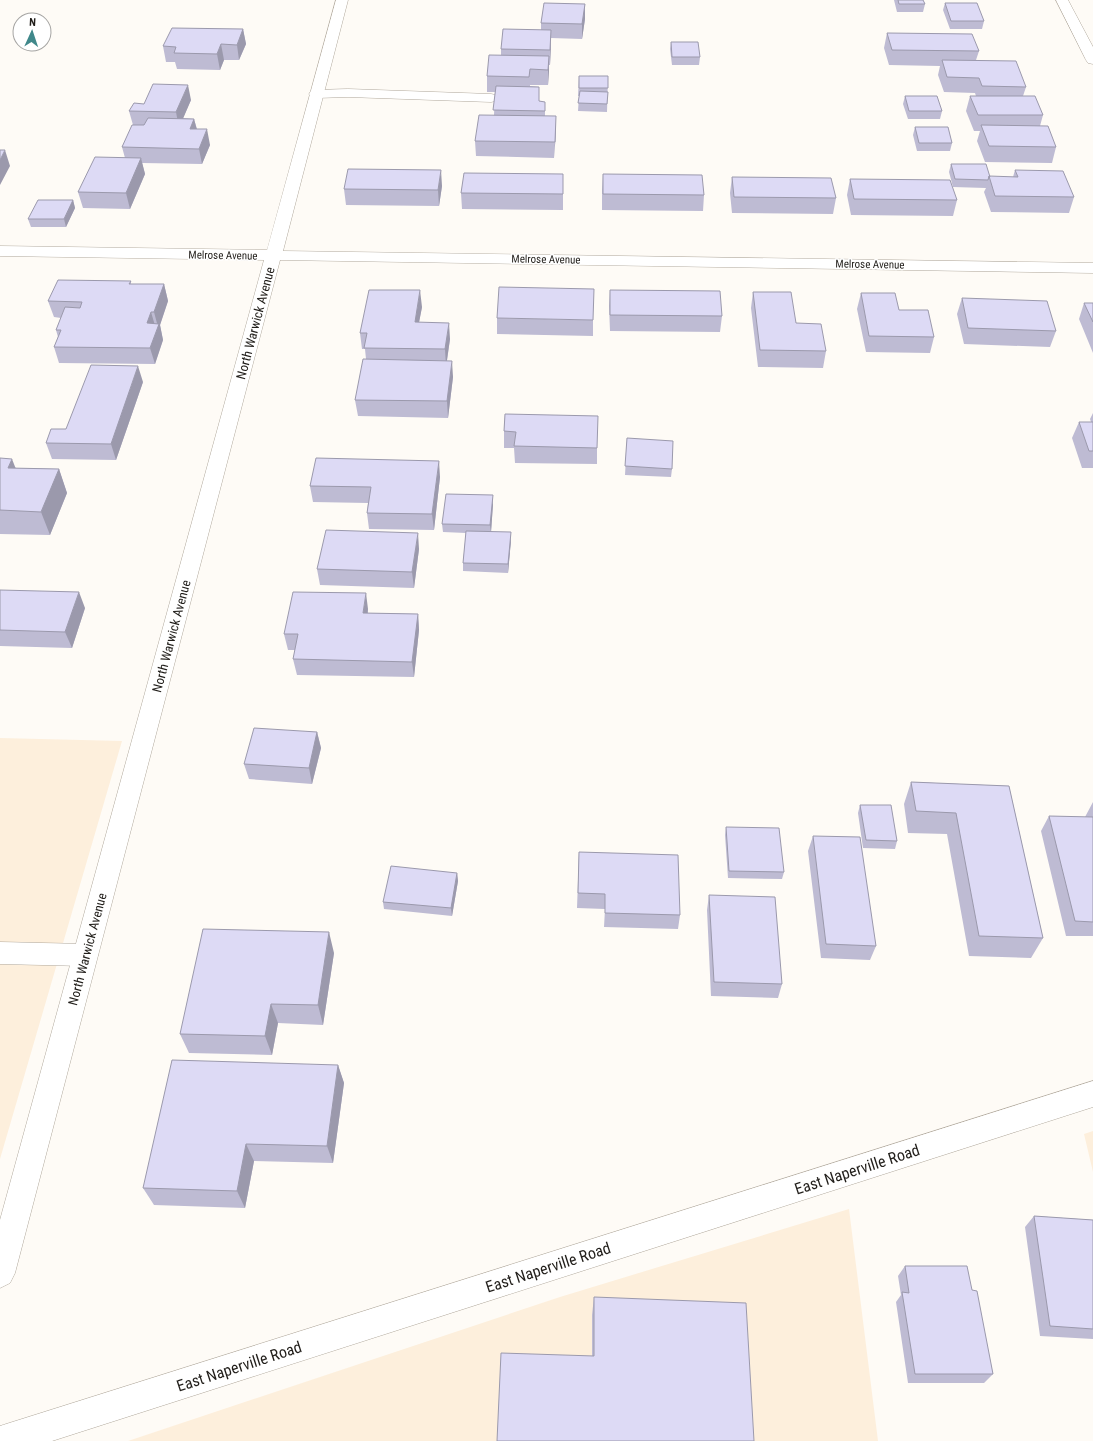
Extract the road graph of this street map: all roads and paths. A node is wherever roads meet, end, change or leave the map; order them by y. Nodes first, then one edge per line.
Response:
1 (342, 0) edge
2 (1062, 0) edge
3 (1093, 60) edge
4 (316, 94) junction
5 (491, 98) dead end
6 (0, 251) edge
7 (273, 255) junction
8 (1093, 268) edge
9 (0, 953) edge
10 (85, 955) junction
11 (1093, 1094) edge
12 (0, 1273) edge
13 (3, 1441) edge

1 - 4 street, North Warwick Avenue
2 - 3 street
4 - 5 street
4 - 7 street, North Warwick Avenue
6 - 7 street, Melrose Avenue
7 - 8 street, Melrose Avenue
7 - 10 street, North Warwick Avenue
9 - 10 street
10 - 12 street, North Warwick Avenue
11 - 13 street, East Naperville Road

